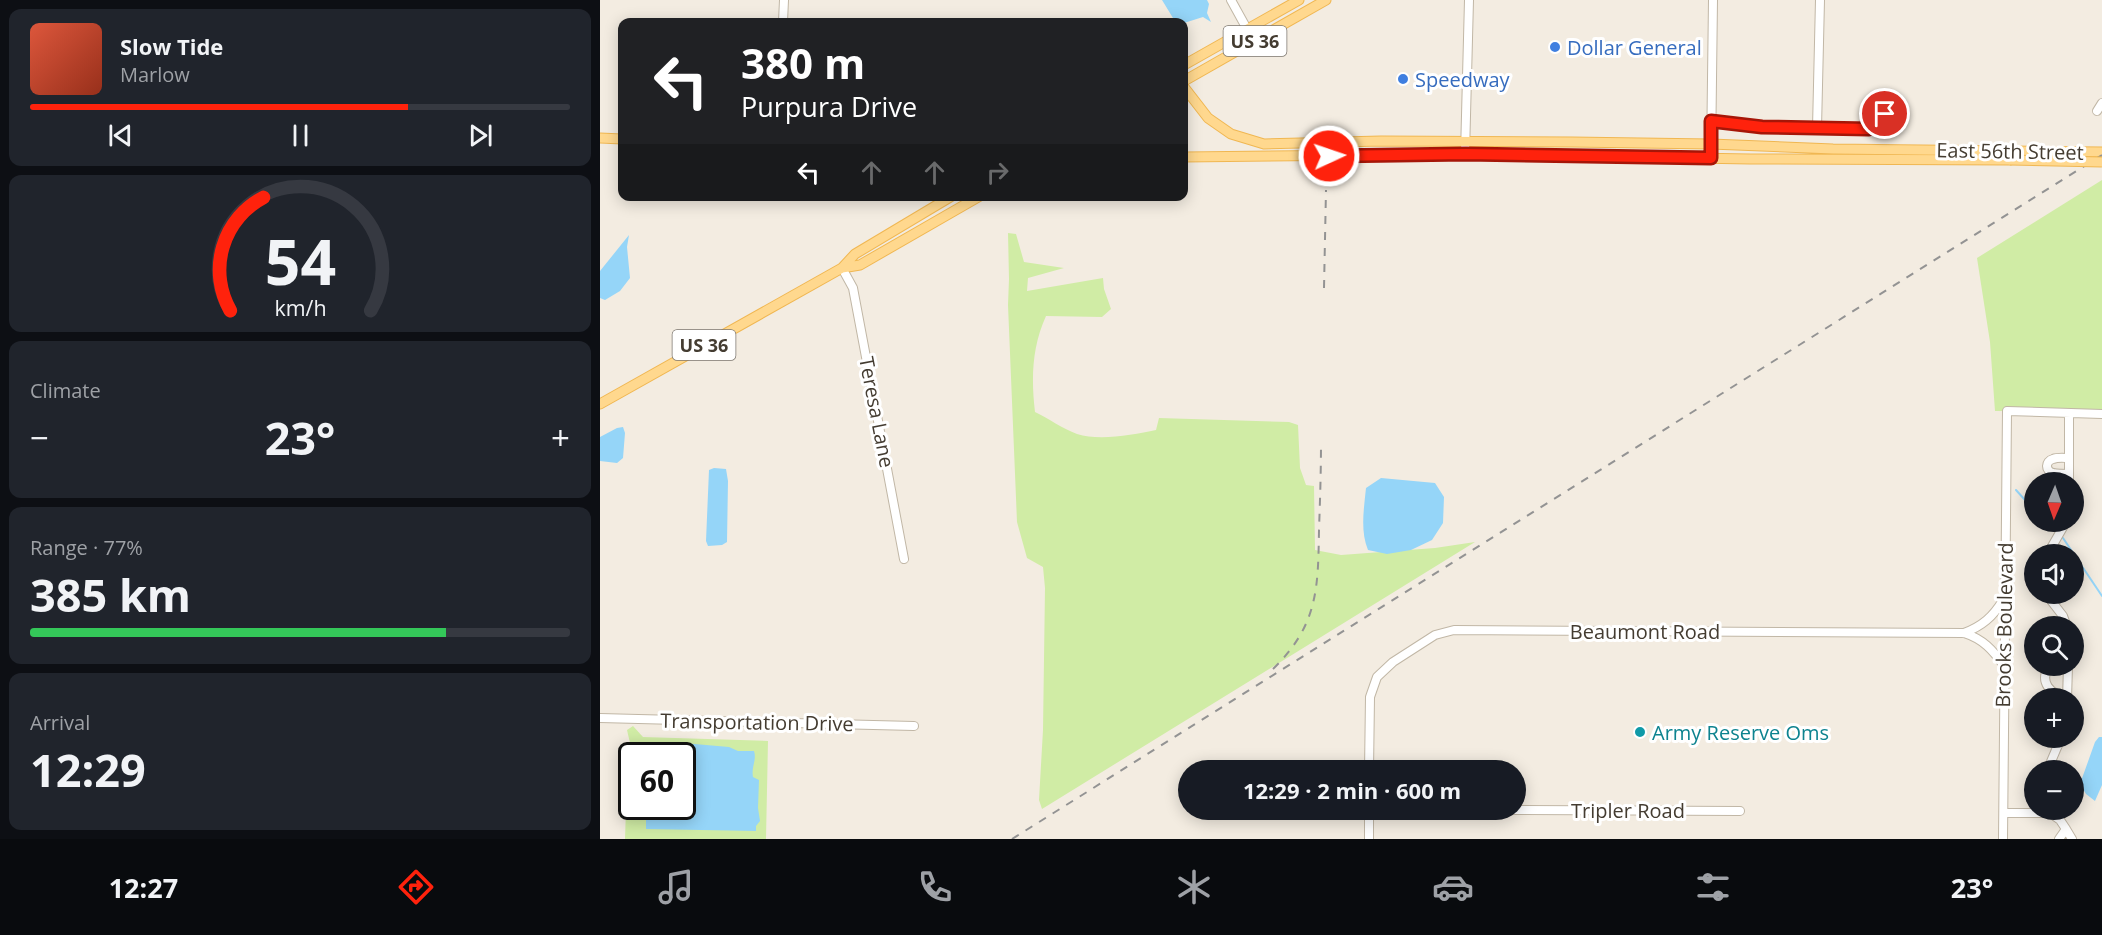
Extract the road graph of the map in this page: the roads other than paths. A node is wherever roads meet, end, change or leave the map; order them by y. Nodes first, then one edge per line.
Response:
1 (784, 0) edge
2 (1231, 0) edge
3 (1299, 0) edge
4 (1326, 0) edge
5 (1469, 0) edge
6 (1713, 0) edge
7 (1820, 0) edge
8 (783, 18) edge
9 (1247, 29) junction
10 (1188, 63) edge
11 (1188, 79) edge
12 (1188, 92) edge
13 (2102, 103) edge
14 (2097, 111) dead end
15 (1885, 114) dead end
16 (1711, 121) junction
17 (1817, 128) junction
18 (600, 138) edge
19 (618, 138) edge
20 (1466, 141) junction
21 (1711, 144) junction
22 (2102, 152) edge
23 (1466, 154) junction
24 (1188, 157) edge
25 (1711, 158) junction
26 (2102, 162) edge
27 (944, 201) edge
28 (965, 201) edge
29 (842, 267) junction
30 (600, 404) edge
31 (2069, 413) junction
32 (2102, 414) edge
33 (2069, 458) junction
34 (2050, 472) edge
35 (2068, 472) edge
36 (904, 560) dead end
37 (2005, 598) junction
38 (2054, 604) edge
39 (2063, 616) edge
40 (1964, 633) junction
41 (2004, 666) junction
42 (600, 718) edge
43 (914, 726) dead end
44 (1369, 760) edge
45 (1526, 810) edge
46 (1740, 811) dead end
47 (2024, 812) edge
48 (2004, 813) junction
49 (1369, 820) edge
50 (2059, 820) edge
51 (2066, 829) junction
52 (1369, 839) edge
53 (2004, 839) edge
54 (2059, 839) edge
55 (2072, 839) edge

1 - 8 street
2 - 9 street
3 - 9 main road, US 36
4 - 11 main road, US 36
5 - 20 street
6 - 16 street
7 - 17 street
9 - 10 main road, US 36
12 - 20 main road, East 56th Street
13 - 14 street
15 - 17 street
16 - 17 street
16 - 21 street
18 - 19 main road
20 - 21 main road, East 56th Street
20 - 23 street
21 - 22 main road, East 56th Street
21 - 25 street
23 - 24 main road, East 56th Street
23 - 25 main road, East 56th Street
25 - 26 main road, East 56th Street, bridge
27 - 29 main road, US 36
28 - 29 main road, US 36
29 - 30 main road, US 36
29 - 36 street, Teresa Lane
31 - 32 street
31 - 33 street
31 - 37 street, Brooks Boulevard
33 - 34 street
33 - 35 street
37 - 40 street, Beaumont Road
37 - 41 street, Brooks Boulevard
38 - 39 street
40 - 41 street, Beaumont Road
40 - 44 street, Beaumont Road
41 - 48 street, Brooks Boulevard
42 - 43 street, Transportation Drive
45 - 46 street, Tripler Road
47 - 48 street
48 - 53 street, Brooks Boulevard
49 - 52 street
50 - 51 street
51 - 54 street
51 - 55 street

